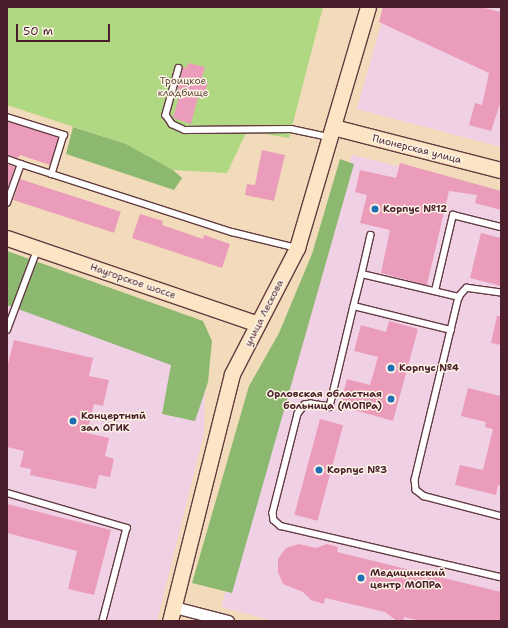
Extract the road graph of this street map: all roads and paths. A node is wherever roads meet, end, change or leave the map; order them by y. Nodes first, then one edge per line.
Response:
1 (368, 7) edge
2 (179, 68) dead end
3 (7, 117) edge
4 (332, 132) junction
5 (7, 159) edge
6 (20, 164) junction
7 (501, 170) edge
8 (52, 174) junction
9 (7, 203) edge
10 (501, 227) edge
11 (371, 235) dead end
12 (7, 238) edge
13 (297, 248) junction
14 (37, 249) junction
15 (362, 274) junction
16 (435, 291) junction
17 (501, 293) edge
18 (459, 297) junction
19 (354, 306) junction
20 (258, 324) junction
21 (7, 330) edge
22 (452, 330) junction
23 (7, 493) edge
24 (501, 516) edge
25 (501, 577) edge
26 (172, 614) edge
27 (103, 621) edge
28 (228, 621) edge

1 - 4 main road, улица Лескова
2 - 4 lane
3 - 8 lane
4 - 7 main road, Пионерская улица
4 - 13 main road, улица Лескова
5 - 6 lane
6 - 8 lane
6 - 9 lane
8 - 13 lane
10 - 16 lane
11 - 15 lane
12 - 14 main road, Наугорское шоссе
13 - 20 main road, улица Лескова
14 - 20 main road, Наугорское шоссе
14 - 21 lane
15 - 16 lane
15 - 19 lane
16 - 18 lane
17 - 18 lane
18 - 22 lane
19 - 22 lane
19 - 25 lane
20 - 26 main road, улица Лескова
22 - 24 lane
23 - 27 lane
26 - 28 street

